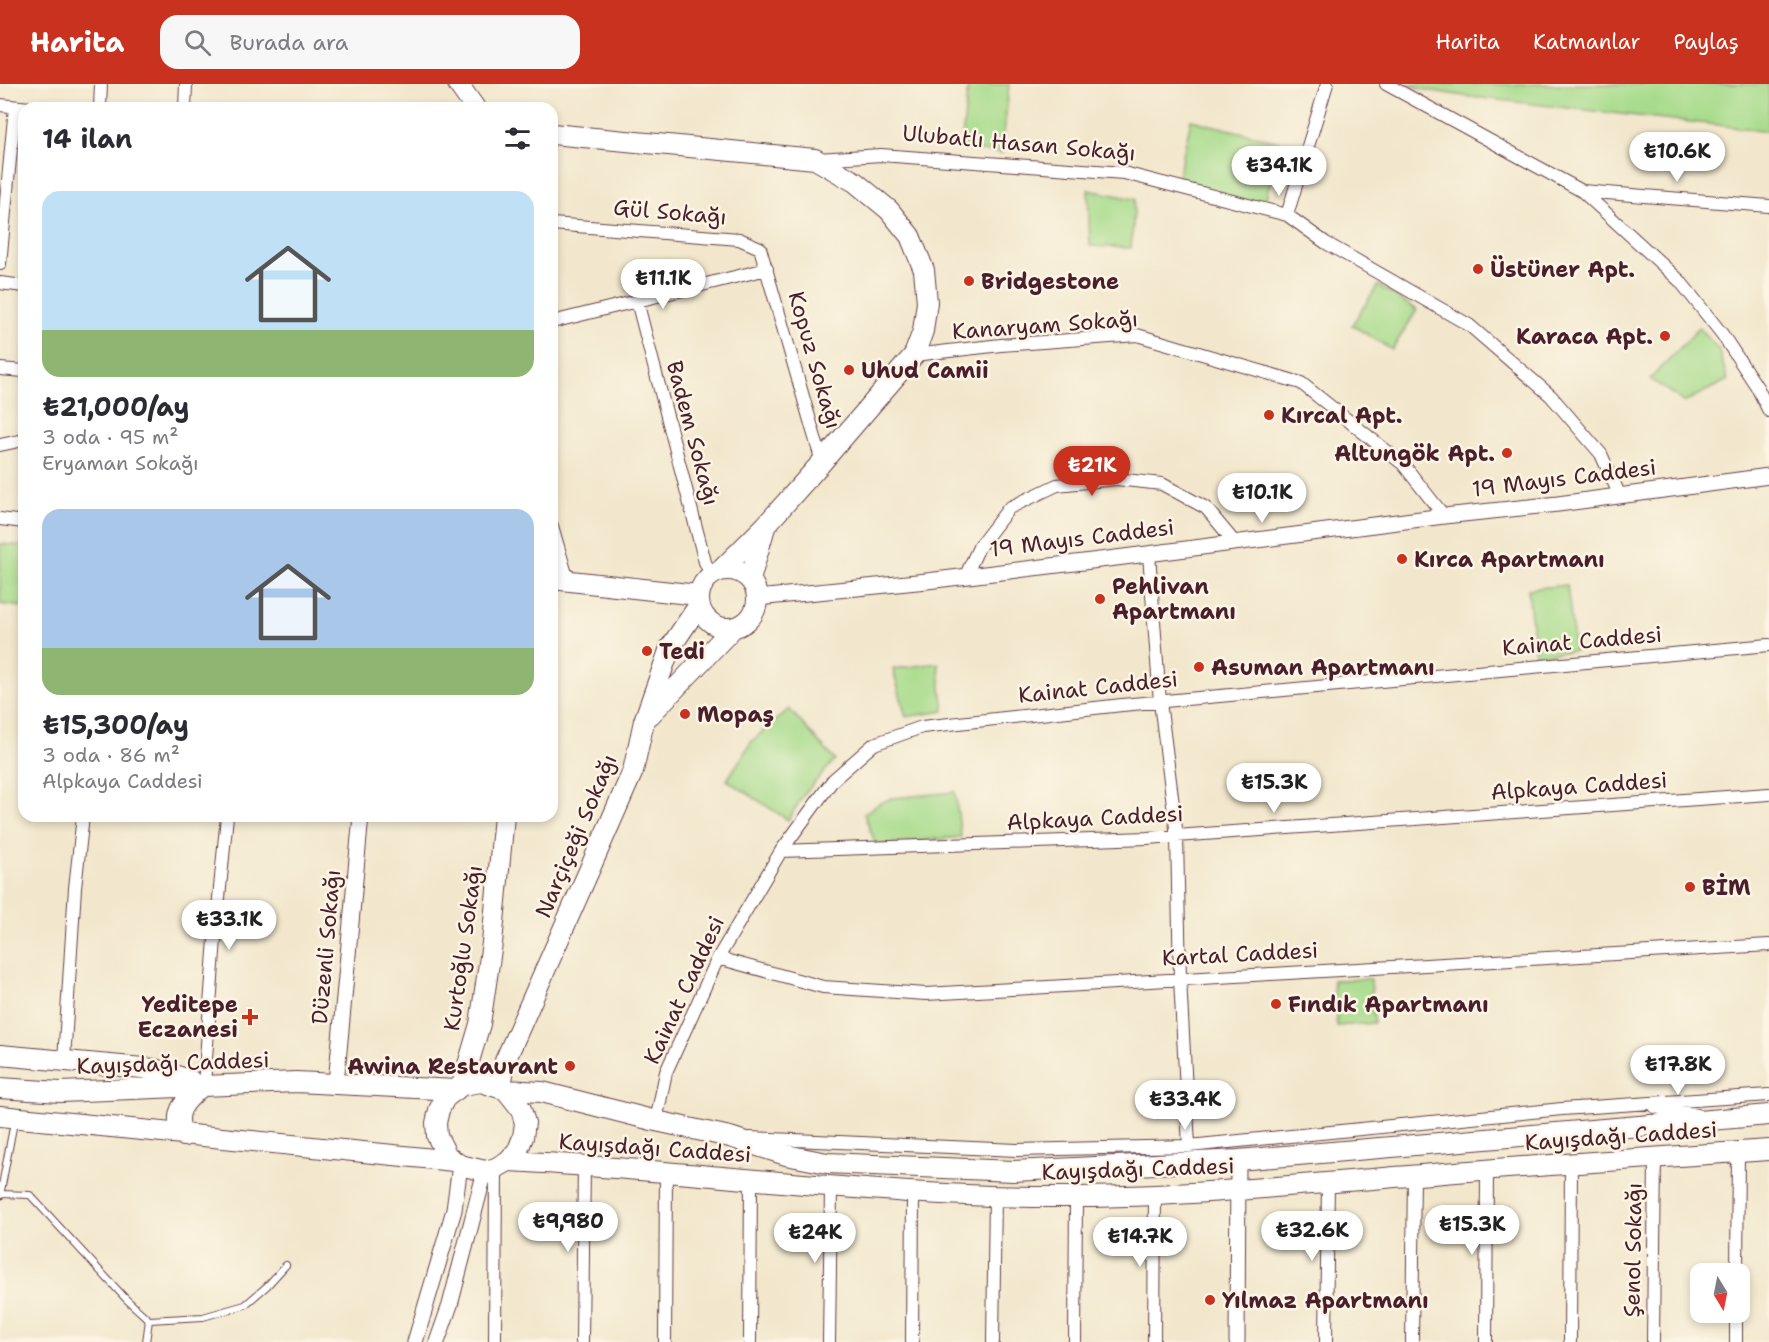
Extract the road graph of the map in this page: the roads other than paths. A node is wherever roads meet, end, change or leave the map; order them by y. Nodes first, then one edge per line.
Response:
1 (101, 84) edge
2 (186, 84) edge
3 (458, 84) edge
4 (478, 84) edge
5 (1327, 84) edge
6 (1386, 84) edge
7 (100, 102) edge
8 (185, 102) edge
9 (471, 102) edge
10 (476, 102) edge
11 (0, 105) edge
12 (15, 107) junction
13 (18, 107) edge
14 (558, 135) edge
15 (815, 159) junction
16 (1582, 191) junction
17 (1769, 206) edge
18 (1287, 215) junction
19 (558, 224) edge
20 (0, 264) edge
21 (767, 269) junction
22 (0, 282) edge
23 (18, 285) edge
24 (638, 301) junction
25 (558, 321) edge
26 (914, 355) junction
27 (0, 369) edge
28 (18, 370) edge
29 (1769, 411) edge
30 (18, 441) edge
31 (0, 445) edge
32 (822, 462) junction
33 (1769, 476) edge
34 (1620, 496) junction
35 (1444, 516) junction
36 (0, 519) edge
37 (18, 521) edge
38 (766, 525) junction
39 (1236, 543) junction
40 (1149, 554) junction
41 (715, 573) junction
42 (965, 577) junction
43 (560, 580) edge
44 (754, 589) junction
45 (699, 600) junction
46 (733, 628) junction
47 (1769, 645) edge
48 (1160, 702) junction
49 (644, 721) junction
50 (1769, 794) edge
51 (82, 822) edge
52 (226, 822) edge
53 (360, 822) edge
54 (503, 822) edge
55 (1177, 836) junction
56 (781, 851) junction
57 (1769, 945) edge
58 (718, 958) junction
59 (1180, 979) junction
60 (0, 1055) edge
61 (64, 1060) junction
62 (336, 1083) junction
63 (204, 1084) junction
64 (0, 1088) edge
65 (459, 1088) junction
66 (503, 1088) junction
67 (1769, 1095) edge
68 (1639, 1104) junction
69 (1769, 1115) edge
70 (8, 1117) edge
71 (1712, 1118) junction
72 (656, 1121) junction
73 (184, 1136) junction
74 (730, 1137) junction
75 (1189, 1146) junction
76 (1769, 1150) edge
77 (1738, 1152) junction
78 (1655, 1157) junction
79 (1238, 1160) junction
80 (457, 1163) junction
81 (1571, 1163) junction
82 (584, 1165) junction
83 (496, 1167) junction
84 (1487, 1170) junction
85 (666, 1172) junction
86 (1414, 1175) junction
87 (751, 1179) junction
88 (1328, 1182) junction
89 (831, 1187) junction
90 (1238, 1190) junction
91 (914, 1193) junction
92 (0, 1194) edge
93 (1155, 1194) junction
94 (995, 1195) junction
95 (1076, 1197) junction
96 (1737, 1263) edge
97 (286, 1265) dead end
98 (149, 1320) junction
99 (1736, 1323) edge
100 (146, 1342) edge
101 (416, 1342) edge
102 (437, 1342) edge
103 (495, 1342) edge
104 (582, 1342) edge
105 (664, 1342) edge
106 (750, 1342) edge
107 (829, 1342) edge
108 (912, 1342) edge
109 (993, 1342) edge
110 (1075, 1342) edge
111 (1154, 1342) edge
112 (1237, 1342) edge
113 (1326, 1342) edge
114 (1412, 1342) edge
115 (1486, 1342) edge
116 (1570, 1342) edge
117 (1653, 1342) edge
118 (1736, 1342) edge

1 - 7 street
2 - 8 street
3 - 9 main road
4 - 10 main road
5 - 18 street
6 - 16 street
11 - 12 street
12 - 13 street
12 - 20 street
14 - 15 main road, Ulubatlı Hasan Sokağı
15 - 18 street, Ulubatlı Hasan Sokağı
15 - 26 main road
16 - 17 street
16 - 29 street
18 - 34 street, Ulubatlı Hasan Sokağı
19 - 21 street, Gül Sokağı
21 - 24 street
21 - 32 street, Kopuz Sokağı
22 - 23 street
24 - 25 street
24 - 41 street, Badem Sokağı
26 - 32 main road
26 - 35 street, Kanaryam Sokağı
27 - 28 street
30 - 31 street
32 - 38 main road
33 - 34 street, 19 Mayıs Caddesi
34 - 35 street, 19 Mayıs Caddesi
35 - 39 street, 19 Mayıs Caddesi
36 - 37 street
38 - 41 main road
38 - 44 main road
39 - 40 street, 19 Mayıs Caddesi
39 - 42 street
40 - 42 street, 19 Mayıs Caddesi
40 - 48 street
41 - 44 main road
41 - 45 main road
42 - 44 street, 19 Mayıs Caddesi
43 - 45 main road
44 - 46 main road
45 - 46 main road
45 - 49 main road, Narçiçeği Sokağı
46 - 49 main road
47 - 48 street, Kainat Caddesi
48 - 55 street
48 - 56 street, Kainat Caddesi
49 - 66 main road, Narçiçeği Sokağı
50 - 55 street, Alpkaya Caddesi
51 - 61 street
52 - 63 street
53 - 62 street, Düzenli Sokağı
54 - 65 main road, Kurtoğlu Sokağı
55 - 56 street, Alpkaya Caddesi
55 - 59 street
56 - 58 street, Kainat Caddesi
57 - 59 street, Kartal Caddesi
58 - 59 street, Kartal Caddesi
58 - 72 street, Kainat Caddesi
59 - 75 street
60 - 61 main road
61 - 63 main road
62 - 63 main road, Kayışdağı Caddesi
62 - 65 main road, Kayışdağı Caddesi
63 - 64 main road, Kayışdağı Caddesi
63 - 73 main road
65 - 66 main road, Kayışdağı Caddesi
65 - 80 main road
66 - 72 main road, Kayışdağı Caddesi
66 - 83 main road
67 - 68 street
68 - 71 street, Kayışdağı Caddesi
68 - 75 street
69 - 71 main road, Kayışdağı Caddesi
70 - 73 main road, Kayışdağı Caddesi
70 - 92 lane
71 - 79 main road, Kayışdağı Caddesi
72 - 74 main road, Kayışdağı Caddesi
73 - 80 main road, Kayışdağı Caddesi
74 - 75 street
74 - 79 main road, Kayışdağı Caddesi
76 - 77 main road, Kayışdağı Caddesi
77 - 78 main road, Kayışdağı Caddesi
77 - 96 street
78 - 81 main road, Kayışdağı Caddesi
78 - 117 street, Şenol Sokağı
79 - 90 street
80 - 83 main road, Kayışdağı Caddesi
80 - 101 street
81 - 84 main road, Kayışdağı Caddesi
81 - 116 street
82 - 83 main road, Kayışdağı Caddesi
82 - 85 main road, Kayışdağı Caddesi
82 - 104 street
83 - 102 street
83 - 103 street
84 - 86 main road, Kayışdağı Caddesi
84 - 115 street
85 - 87 main road, Kayışdağı Caddesi
85 - 105 street
86 - 88 main road, Kayışdağı Caddesi
86 - 114 street
87 - 89 main road, Kayışdağı Caddesi
87 - 106 street
88 - 90 main road, Kayışdağı Caddesi
88 - 113 street
89 - 91 main road, Kayışdağı Caddesi
89 - 107 street
90 - 93 main road, Kayışdağı Caddesi
90 - 112 street
91 - 94 main road, Kayışdağı Caddesi
91 - 108 street
92 - 98 lane
93 - 95 main road, Kayışdağı Caddesi
93 - 111 street
94 - 95 main road, Kayışdağı Caddesi
94 - 109 street
95 - 110 street
97 - 98 lane
98 - 100 lane
99 - 118 street

